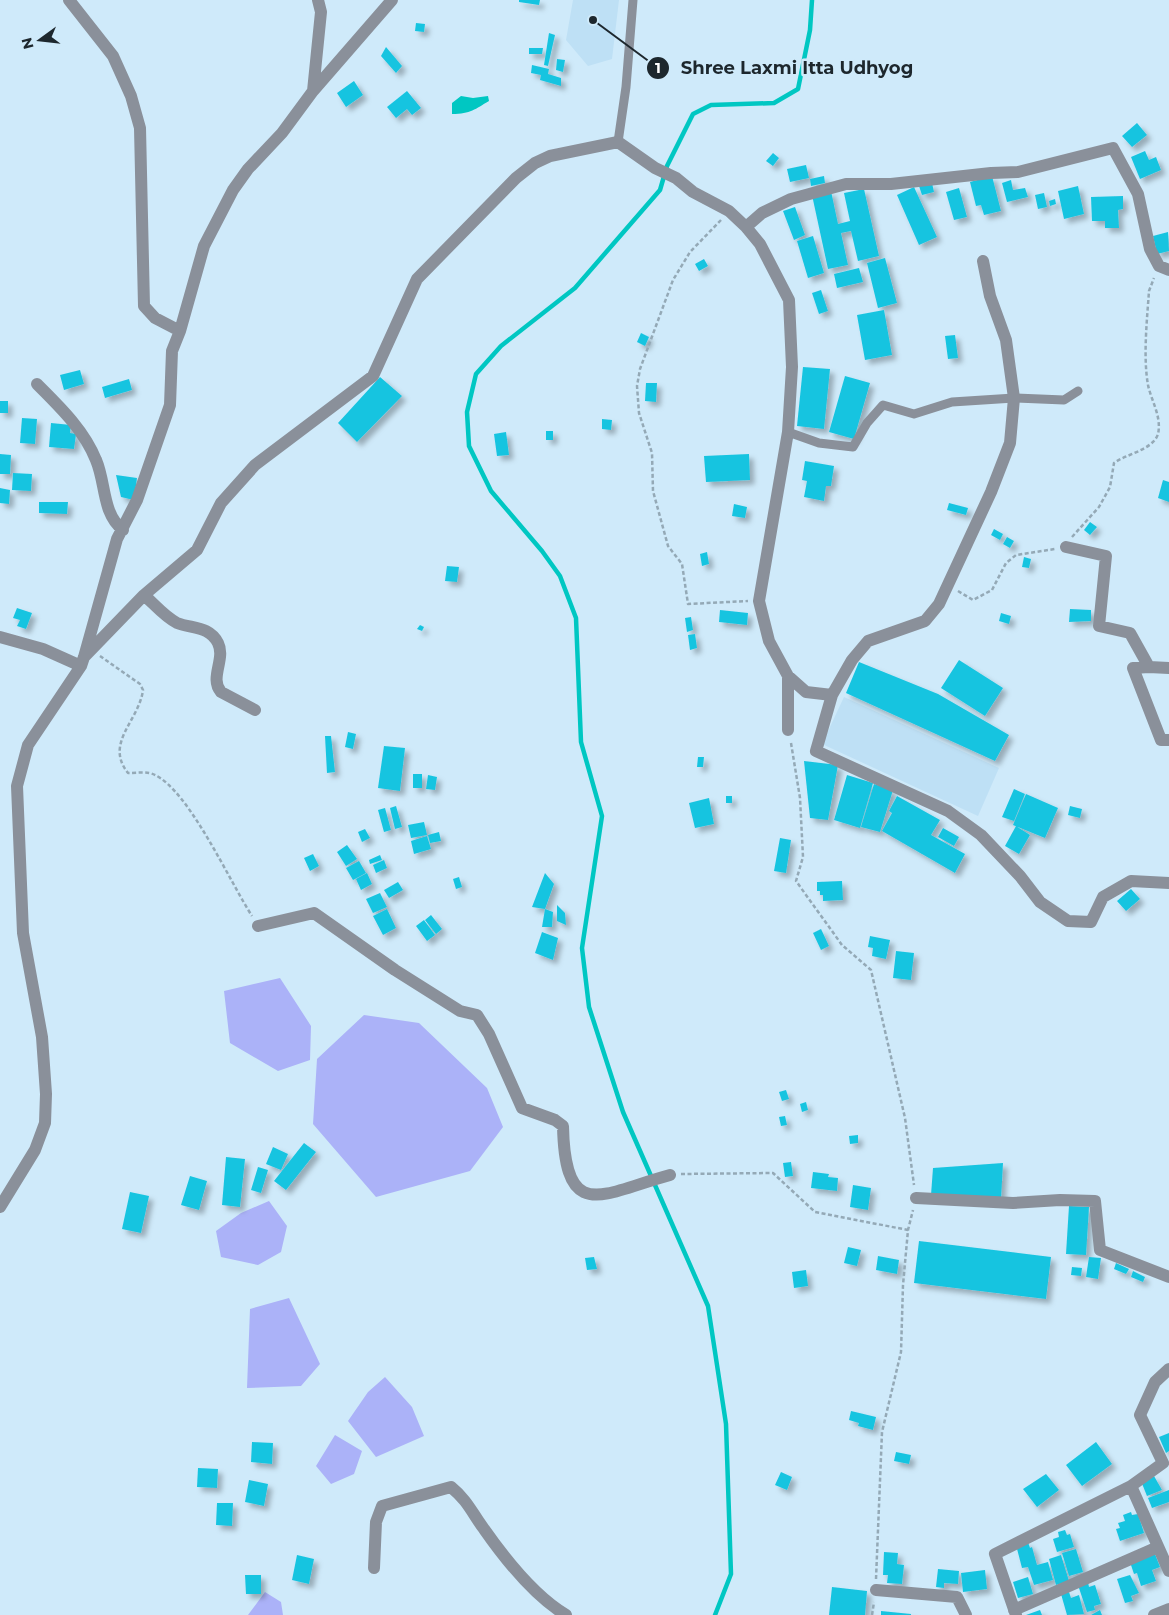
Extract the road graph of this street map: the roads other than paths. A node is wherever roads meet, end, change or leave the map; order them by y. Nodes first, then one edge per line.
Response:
1 (69, 0) edge
2 (318, 0) edge
3 (392, 0) edge
4 (633, 0) edge
5 (313, 91) junction
6 (618, 142) junction
7 (746, 227) junction
8 (983, 261) dead end
9 (1164, 268) edge
10 (180, 330) junction
11 (38, 384) dead end
12 (1078, 391) dead end
13 (1014, 398) junction
14 (788, 432) junction
15 (123, 530) junction
16 (1066, 547) road end
17 (144, 595) junction
18 (0, 637) edge
19 (85, 657) junction
20 (1149, 667) junction
21 (1169, 668) edge
22 (788, 676) junction
23 (832, 695) junction
24 (255, 710) dead end
25 (788, 730) road end
26 (1169, 740) edge
27 (1169, 883) edge
28 (258, 926) road end
29 (670, 1174) road end
30 (916, 1198) road end
31 (0, 1207) edge
32 (1169, 1277) edge
33 (1169, 1368) edge
34 (1131, 1486) junction
35 (1158, 1547) junction
36 (374, 1568) dead end
37 (1169, 1571) edge
38 (876, 1590) road end
39 (1169, 1608) edge
40 (1015, 1612) edge
41 (566, 1615) edge
42 (966, 1615) edge
43 (1154, 1615) edge

1 - 10 street
2 - 5 street
3 - 5 street
4 - 6 lane
5 - 10 street
6 - 7 street
6 - 17 street
7 - 9 street
7 - 14 street
8 - 13 street
10 - 15 street
11 - 15 street
12 - 13 lane
13 - 14 lane
13 - 23 street
14 - 22 street
15 - 19 street
16 - 20 street
17 - 19 street
17 - 24 street
18 - 19 street
19 - 31 street
20 - 21 street
20 - 26 street
22 - 23 street
22 - 25 street
23 - 27 street
28 - 29 street
30 - 32 street
33 - 34 street
34 - 35 street
34 - 40 street
35 - 37 street
35 - 40 street
36 - 41 street
38 - 42 street
39 - 43 street

